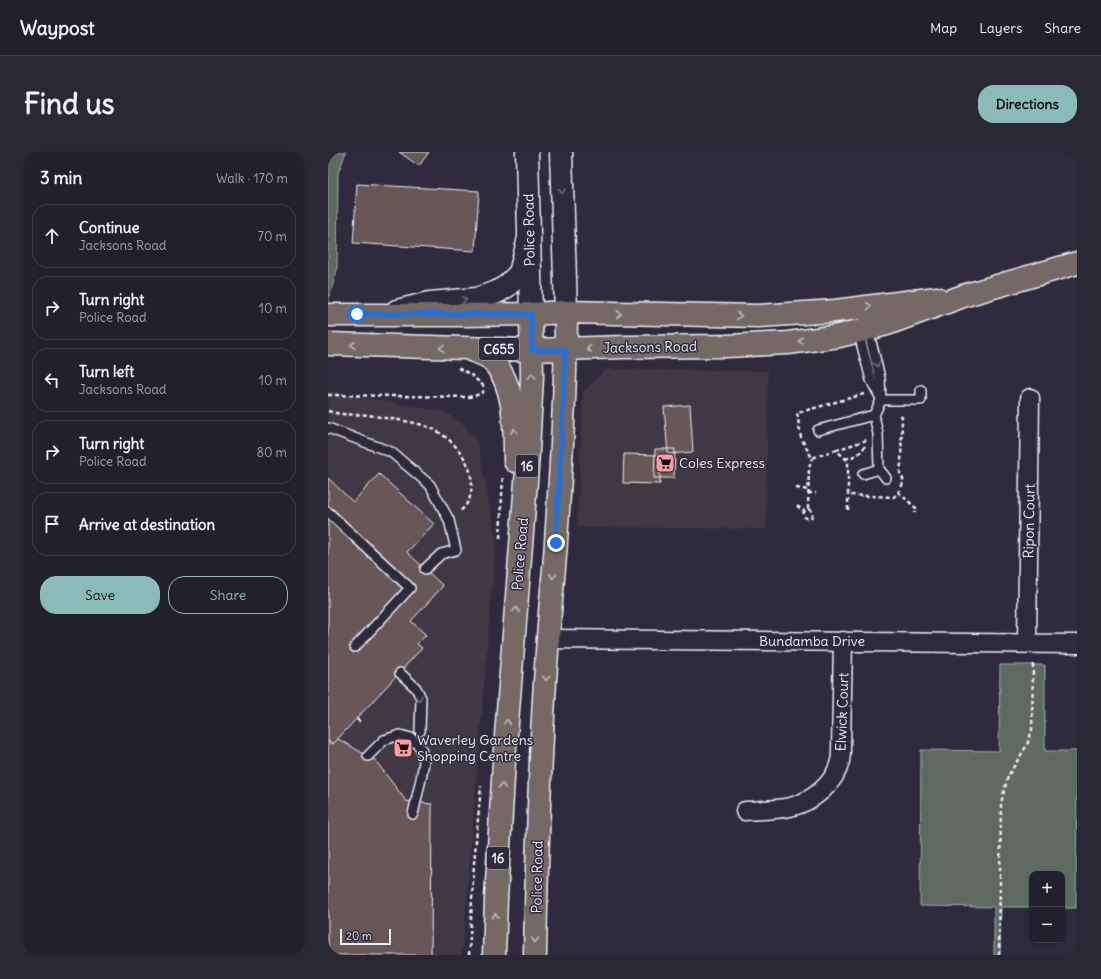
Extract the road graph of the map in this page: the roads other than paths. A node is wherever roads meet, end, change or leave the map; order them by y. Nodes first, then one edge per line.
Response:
1 (527, 152) edge
2 (561, 152) edge
3 (529, 238) junction
4 (1077, 263) edge
5 (966, 295) junction
6 (566, 312) junction
7 (531, 314) junction
8 (328, 315) edge
9 (385, 315) junction
10 (863, 330) junction
11 (328, 344) edge
12 (532, 350) junction
13 (566, 350) junction
14 (462, 358) junction
15 (921, 390) dead end
16 (1030, 398) dead end
17 (881, 400) junction
18 (874, 415) junction
19 (328, 428) edge
20 (818, 430) dead end
21 (878, 469) junction
22 (863, 474) dead end
23 (886, 478) dead end
24 (328, 512) edge
25 (425, 569) dead end
26 (518, 582) junction
27 (548, 639) junction
28 (843, 641) junction
29 (1027, 643) junction
30 (1077, 644) edge
31 (355, 646) dead end
32 (400, 673) dead end
33 (420, 731) dead end
34 (368, 756) dead end
35 (745, 811) dead end
36 (413, 814) dead end
37 (494, 955) edge
38 (535, 955) edge

1 - 3 main road, Police Road / 16
2 -> 6 main road, Police Road
3 - 7 main road, Police Road / 16
9 -> 3 main road
4 - 5 main road, Jacksons Road
6 -> 5 main road, Jacksons Road
5 - 10 main road, Jacksons Road
6 - 7 main road, Jacksons Road
6 - 13 main road, Police Road
7 - 9 main road, Jacksons Road
7 - 12 main road, Police Road / 16
8 - 9 main road, Jacksons Road
10 -> 13 main road, Jacksons Road
10 - 17 lane
14 -> 11 main road, Jacksons Road / C655
12 - 13 main road, Jacksons Road / C655
12 - 14 main road, Jacksons Road / C655
26 -> 12 main road, Police Road / 16
13 -> 27 main road, Police Road
26 -> 14 main road
15 - 17 lane
16 - 29 street, Ripon Court
17 - 18 lane
18 - 20 lane
18 - 21 lane
19 - 25 lane
21 - 22 lane
21 - 23 lane
24 - 31 lane
37 -> 26 main road, Police Road / 16
27 - 28 street, Bundamba Drive
27 -> 38 main road, Police Road
28 - 29 street, Bundamba Drive
28 - 35 street, Elwick Court
29 - 30 street, Bundamba Drive
32 -> 33 lane
34 - 36 lane

